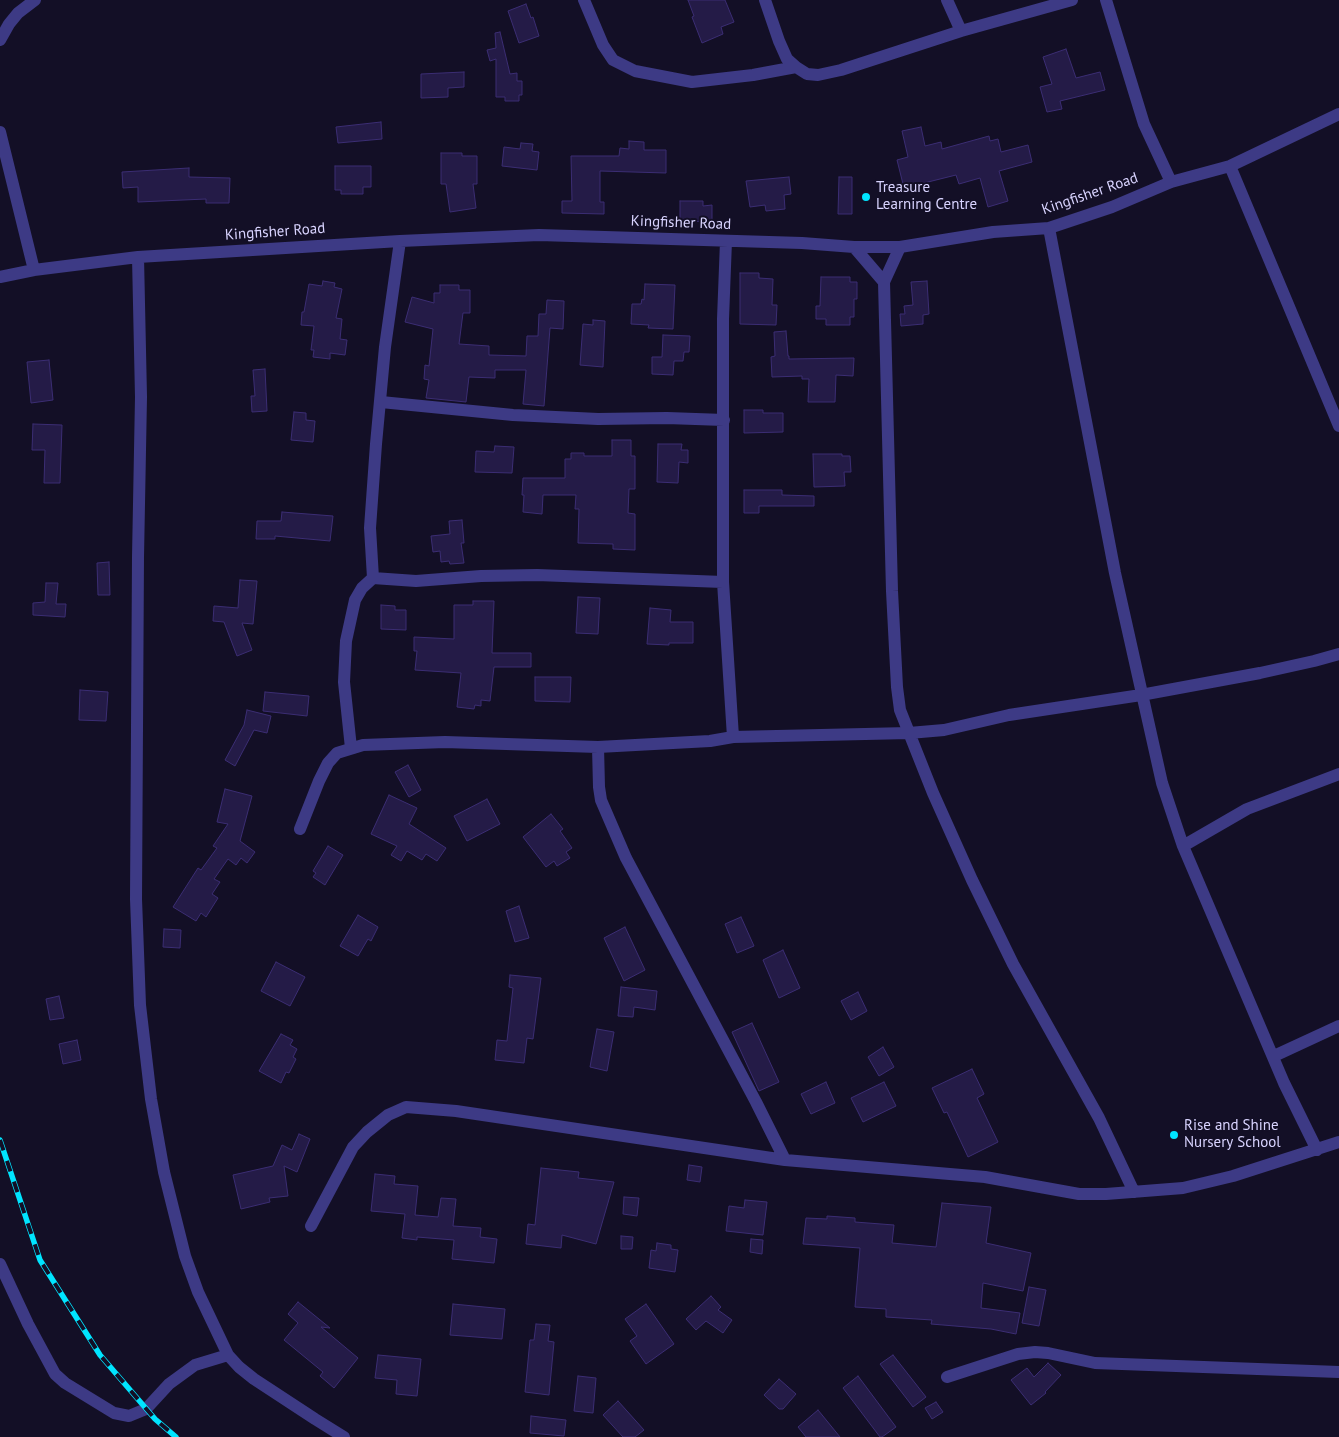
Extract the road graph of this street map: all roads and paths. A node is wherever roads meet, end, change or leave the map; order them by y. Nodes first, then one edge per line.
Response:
1 (35, 0) edge
2 (584, 0) edge
3 (765, 0) edge
4 (947, 0) edge
5 (1072, 0) edge
6 (1106, 0) edge
7 (961, 32) junction
8 (0, 40) edge
9 (796, 67) junction
10 (1339, 114) edge
11 (0, 132) edge
12 (1230, 166) junction
13 (1170, 182) junction
14 (1049, 228) junction
15 (400, 241) junction
16 (726, 242) junction
17 (854, 247) junction
18 (900, 247) junction
19 (138, 257) junction
20 (34, 270) junction
21 (0, 277) edge
22 (884, 282) junction
23 (381, 402) junction
24 (724, 420) junction
25 (1339, 426) edge
26 (373, 578) junction
27 (723, 582) junction
28 (1339, 654) edge
29 (1141, 695) junction
30 (909, 733) junction
31 (733, 737) junction
32 (598, 747) junction
33 (351, 748) junction
34 (1339, 774) edge
35 (300, 829) dead end
36 (1183, 846) junction
37 (1339, 1026) edge
38 (1274, 1056) junction
39 (1339, 1142) edge
40 (1317, 1150) junction
41 (784, 1160) junction
42 (1134, 1192) junction
43 (311, 1226) dead end
44 (0, 1264) edge
45 (228, 1356) junction
46 (1339, 1372) edge
47 (947, 1377) dead end
48 (344, 1437) edge

1 - 8 street
2 - 9 street
3 - 9 street
4 - 7 street
5 - 7 street
6 - 13 street
7 - 9 street
10 - 12 street, Kingfisher Road
11 - 20 street
12 - 13 street, Kingfisher Road
12 - 25 street
13 - 14 street, Kingfisher Road
14 - 18 street, Kingfisher Road
14 - 29 street
15 - 16 street, Kingfisher Road
15 - 19 street, Kingfisher Road
15 - 23 street
16 - 17 street, Kingfisher Road
16 - 24 street
17 - 18 street, Kingfisher Road
17 - 22 street
18 - 22 street
19 - 20 street, Kingfisher Road
19 - 45 street
20 - 21 street, Kingfisher Road
22 - 30 street
23 - 24 street
23 - 26 street
24 - 27 street
26 - 27 street
26 - 33 street
27 - 31 street
28 - 29 street
29 - 30 street
29 - 36 street
30 - 31 street
30 - 42 street
31 - 32 street
32 - 33 street
32 - 41 street
33 - 35 street
34 - 36 street
36 - 38 street
37 - 38 street
38 - 40 street
39 - 40 street
40 - 42 street
41 - 42 street
41 - 43 street
44 - 45 street
45 - 48 street
46 - 47 street

